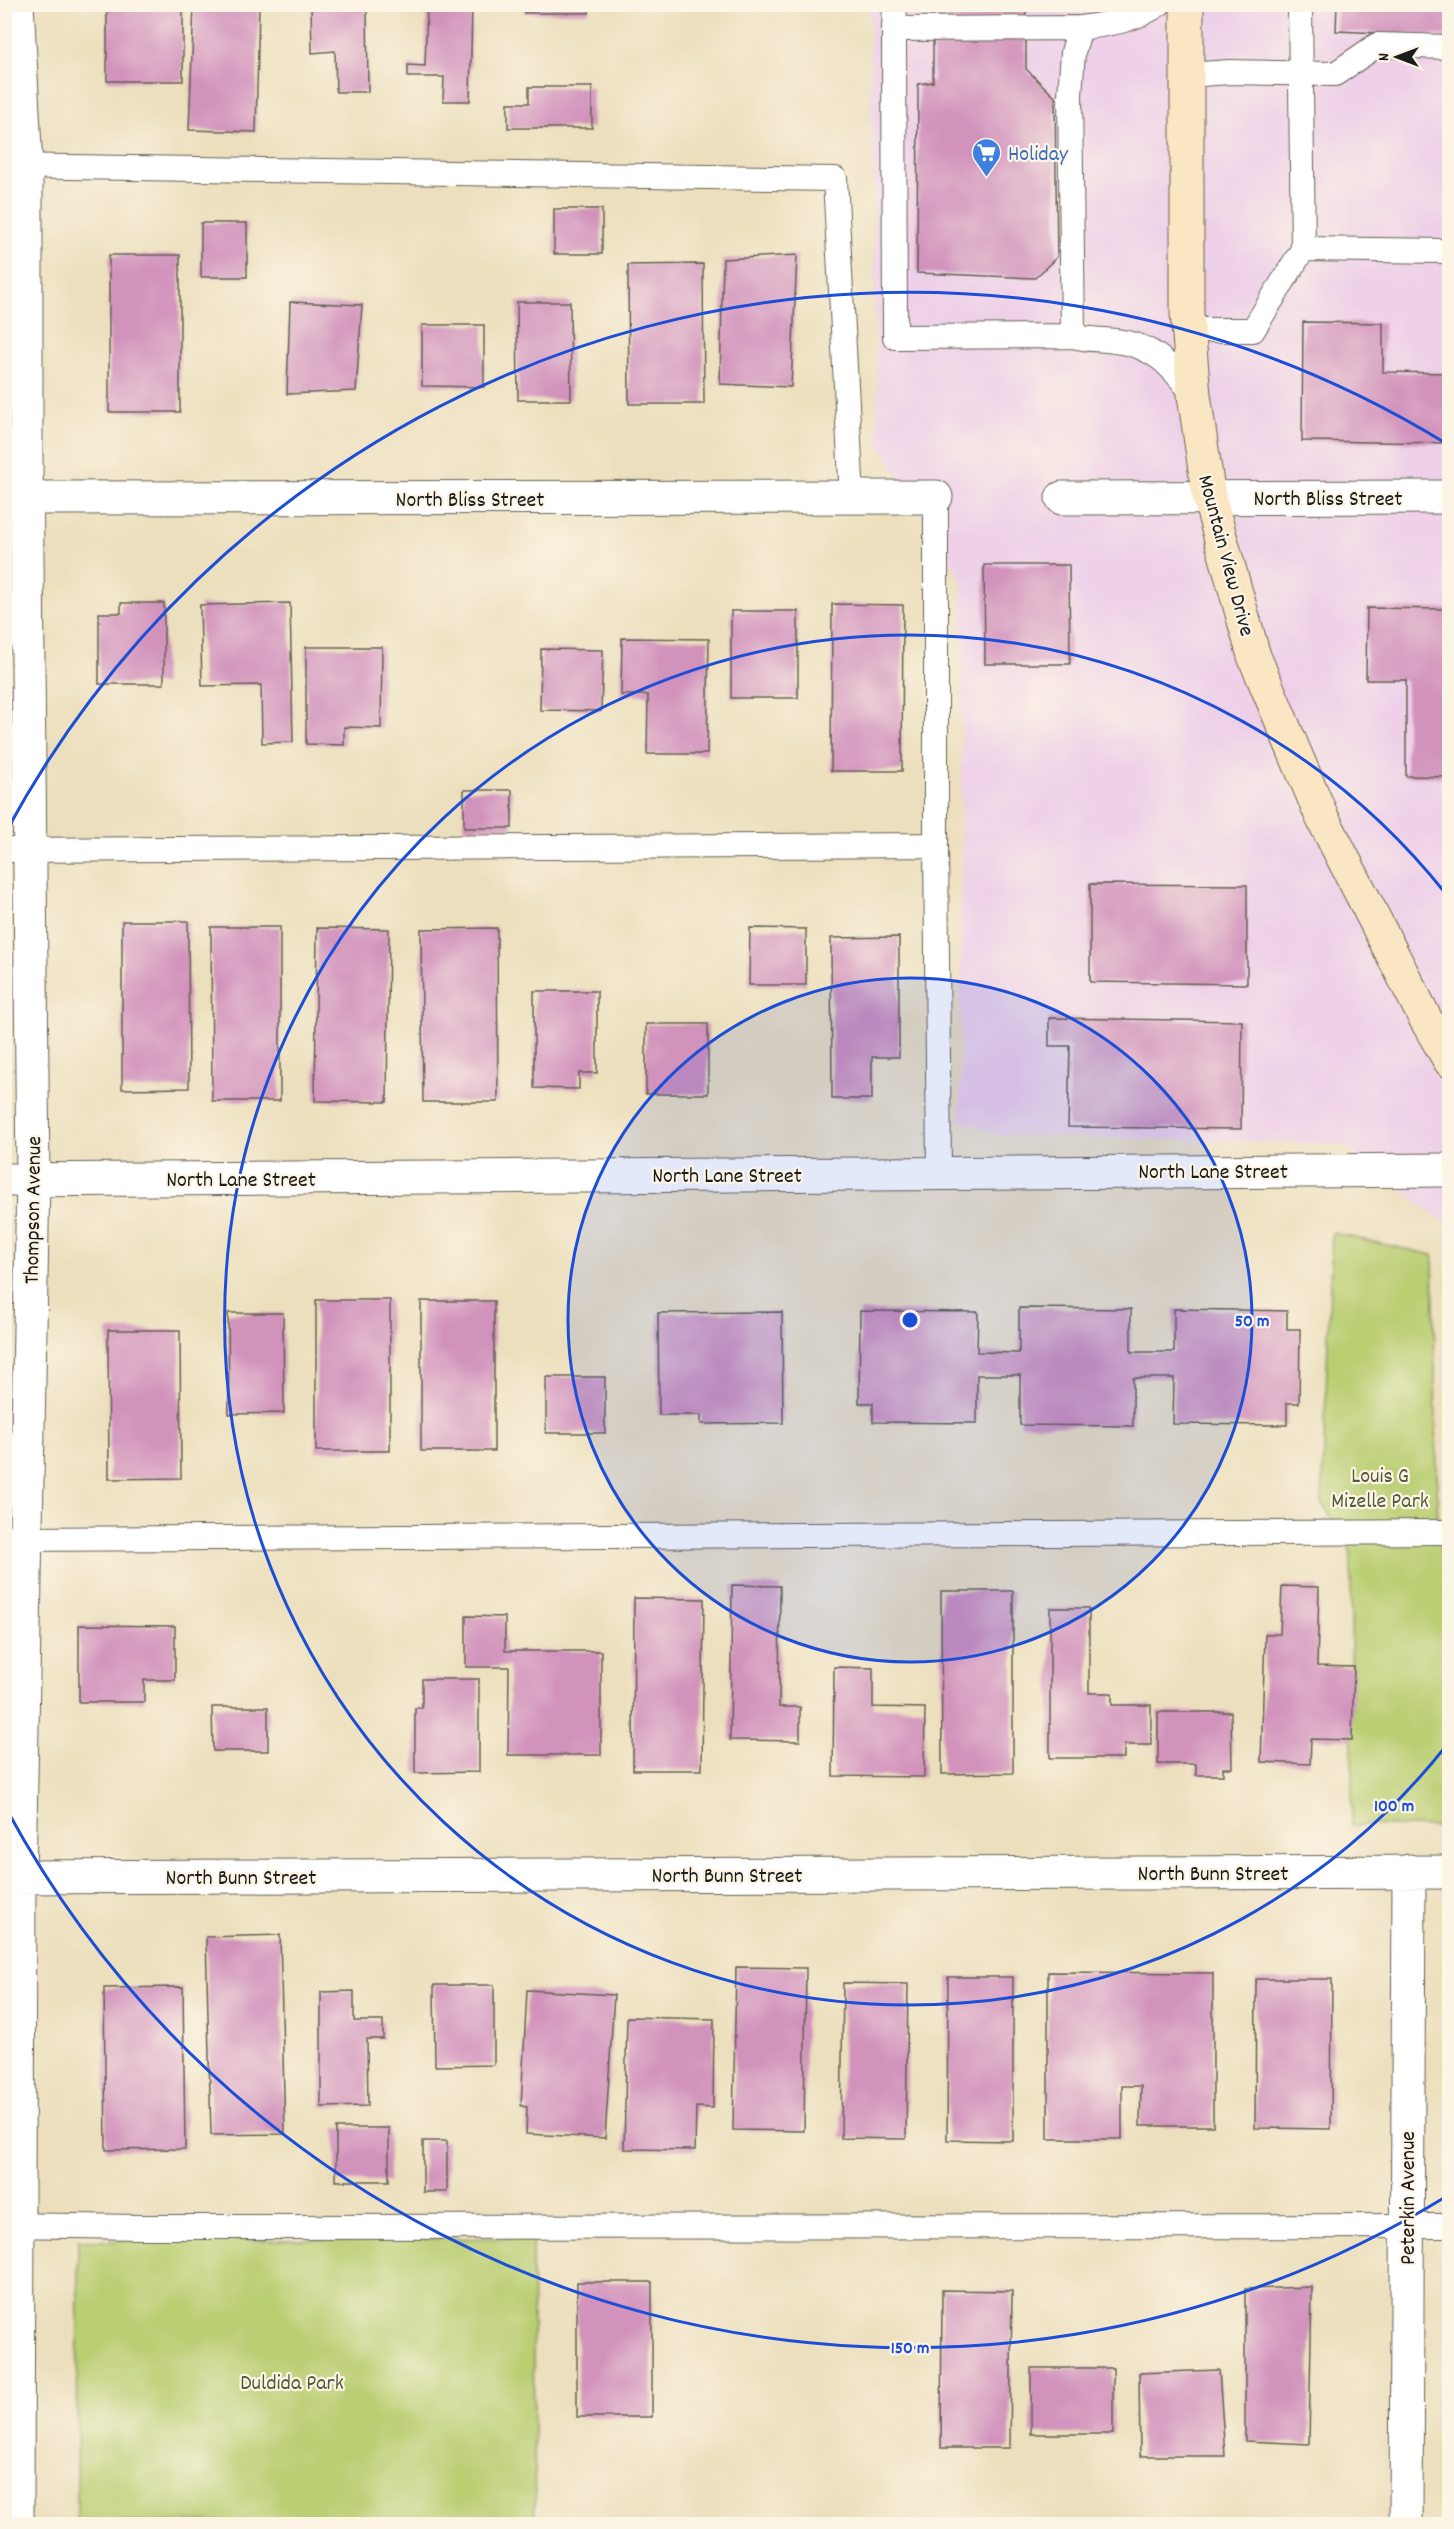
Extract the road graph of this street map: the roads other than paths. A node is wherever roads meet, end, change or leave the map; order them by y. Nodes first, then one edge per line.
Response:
1 (17, 4) edge
2 (895, 4) edge
3 (1159, 4) edge
4 (1186, 4) edge
5 (1300, 4) edge
6 (1080, 28) junction
7 (894, 29) junction
8 (1449, 47) edge
9 (1300, 73) junction
10 (1186, 75) junction
11 (15, 166) edge
12 (1303, 249) junction
13 (1448, 251) dead end
14 (1189, 330) junction
15 (1073, 336) junction
16 (1194, 395) junction
17 (936, 497) joint
18 (1209, 497) junction
19 (1449, 497) edge
20 (15, 498) edge
21 (852, 498) junction
22 (1062, 498) dead end
23 (936, 845) junction
24 (17, 850) edge
25 (1449, 1061) edge
26 (1449, 1170) edge
27 (939, 1173) junction
28 (19, 1180) edge
29 (1449, 1532) edge
30 (15, 1539) edge
31 (1409, 1871) junction
32 (1449, 1872) edge
33 (12, 1877) edge
34 (11, 2225) edge
35 (1406, 2226) junction
36 (1449, 2226) edge
37 (17, 2524) edge
38 (1406, 2524) edge

1 - 11 street, Thompson Avenue
2 - 7 lane
3 - 6 lane
4 - 10 street, Mountain View Drive
5 - 9 lane
6 - 7 lane
6 - 15 lane
7 - 15 lane
8 - 9 lane
9 - 10 lane
9 - 12 lane
10 - 14 street, Mountain View Drive
11 - 20 street, Thompson Avenue
11 - 21 lane
12 - 13 lane
12 - 14 lane
14 - 16 street, Mountain View Drive
15 - 16 lane
16 - 18 street, Mountain View Drive
17 - 21 street, North Bliss Street
17 - 23 lane
18 - 19 street, North Bliss Street
18 - 22 street, North Bliss Street
18 - 25 street, Mountain View Drive
20 - 21 street, North Bliss Street
20 - 24 street, Thompson Avenue
23 - 24 lane
23 - 27 lane
24 - 28 street, Thompson Avenue
26 - 27 street, North Lane Street
27 - 28 street, North Lane Street
28 - 30 street, Thompson Avenue
29 - 30 lane
30 - 33 street, Thompson Avenue
31 - 32 street, North Bunn Street
31 - 33 street, North Bunn Street
31 - 35 street, Peterkin Avenue
33 - 34 street, Thompson Avenue
34 - 35 lane
34 - 37 street, Thompson Avenue
35 - 36 lane
35 - 38 street, Peterkin Avenue

